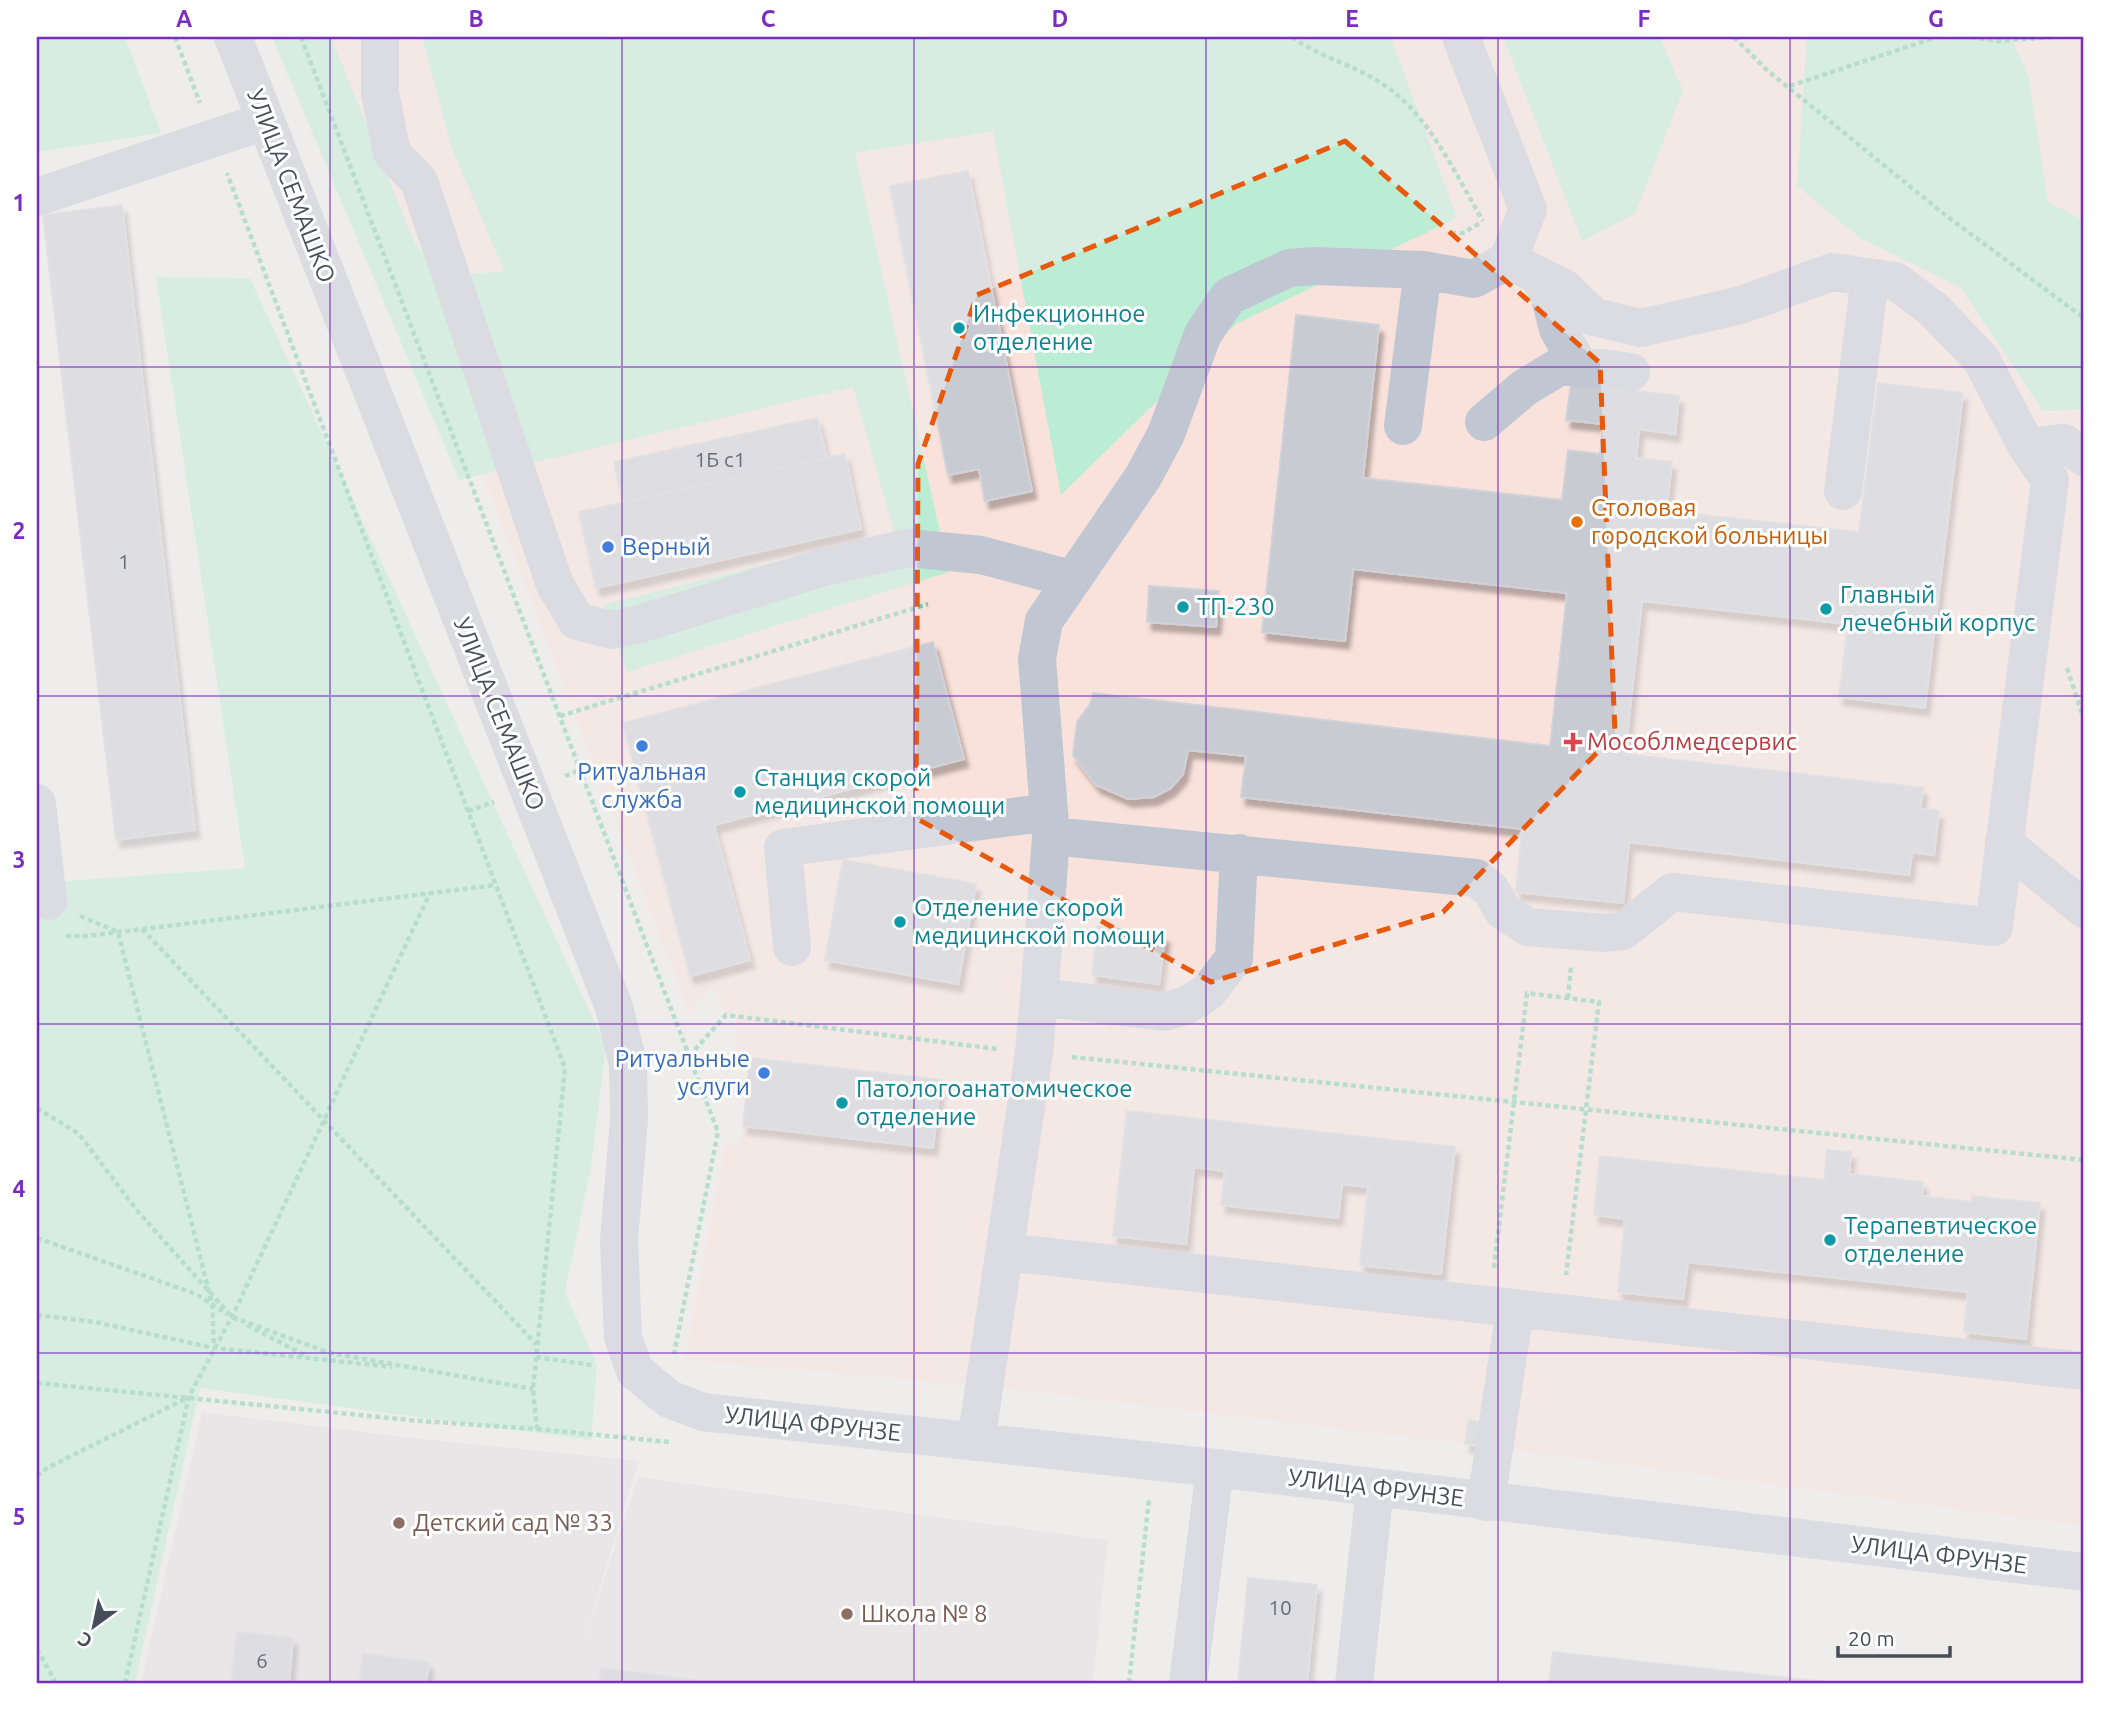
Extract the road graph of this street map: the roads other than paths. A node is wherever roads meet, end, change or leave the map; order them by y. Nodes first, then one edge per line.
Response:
1 (233, 37) edge
2 (380, 37) edge
3 (1461, 37) edge
4 (265, 121) junction
5 (37, 197) edge
6 (1524, 268) junction
7 (1423, 270) junction
8 (1870, 278) junction
9 (1581, 369) junction
10 (1631, 372) dead end
11 (1484, 422) dead end
12 (1403, 426) dead end
13 (2027, 447) junction
14 (2084, 457) edge
15 (1843, 491) dead end
16 (1071, 579) junction
17 (37, 803) edge
18 (1050, 824) junction
19 (2004, 843) junction
20 (1239, 853) junction
21 (2084, 909) edge
22 (55, 918) road end
23 (792, 947) dead end
24 (1041, 974) junction
25 (1006, 1252) junction
26 (1502, 1308) junction
27 (2084, 1371) edge
28 (671, 1381) joint
29 (976, 1442) junction
30 (1215, 1468) junction
31 (1375, 1488) junction
32 (1486, 1502) junction
33 (2084, 1573) edge
34 (1188, 1683) edge
35 (1354, 1683) edge

1 - 4 street, УЛИЦА СЕМАШКО
2 - 16 street
3 - 6 street
4 - 5 street
4 - 28 street, УЛИЦА СЕМАШКО
6 - 7 street
6 - 8 street
6 - 9 street
7 - 12 street
7 - 16 street
8 - 13 street
8 - 15 street
9 - 10 street
9 - 11 street
13 - 14 street
13 - 19 street
16 - 18 street
17 - 22 street
18 - 20 street
18 - 23 street
18 - 24 street
19 - 20 street
19 - 21 street
20 - 24 street
24 - 25 street
25 - 26 street
25 - 29 street
26 - 27 street
26 - 32 street
28 - 29 street, УЛИЦА ФРУНЗЕ
29 - 30 street, УЛИЦА ФРУНЗЕ
30 - 31 street, УЛИЦА ФРУНЗЕ
30 - 34 street
31 - 32 street, УЛИЦА ФРУНЗЕ
31 - 35 street
32 - 33 street, УЛИЦА ФРУНЗЕ

